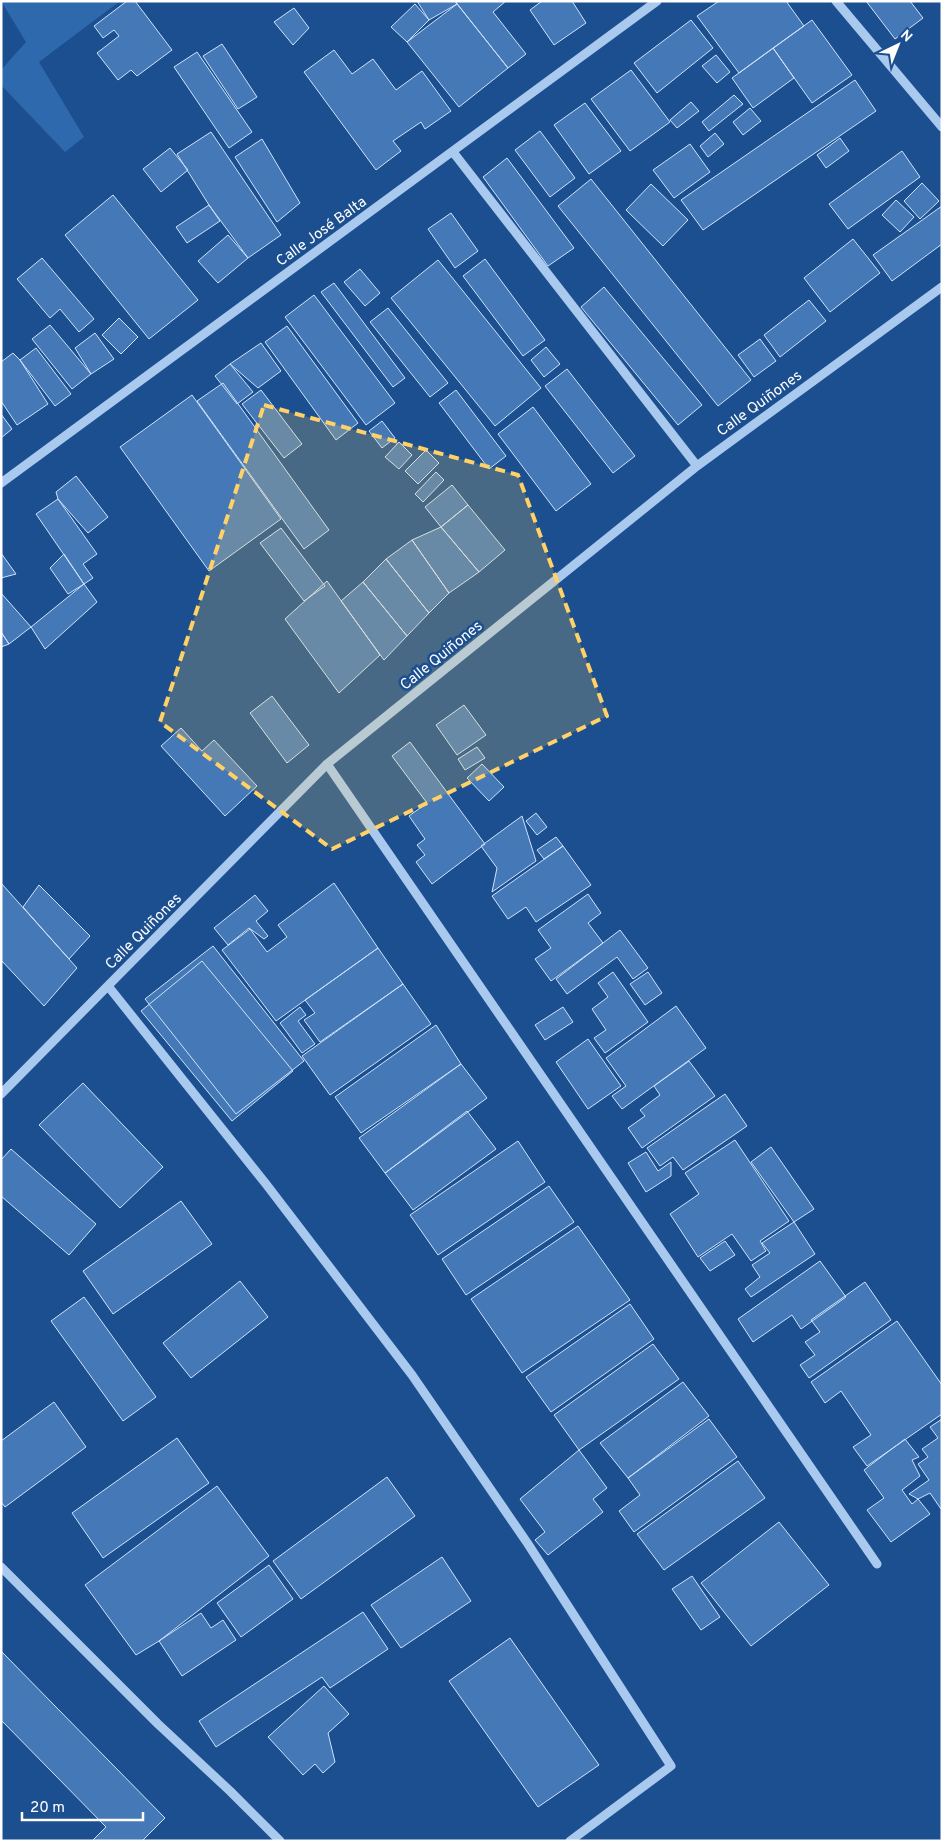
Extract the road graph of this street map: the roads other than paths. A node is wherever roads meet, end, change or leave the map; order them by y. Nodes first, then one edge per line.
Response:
1 (657, 1) edge
2 (836, 1) edge
3 (942, 127) edge
4 (453, 152) junction
5 (942, 287) edge
6 (697, 466) junction
7 (1, 483) edge
8 (327, 764) junction
9 (108, 986) junction
10 (1, 1094) edge
11 (876, 1564) dead end
12 (1, 1567) edge
13 (280, 1841) edge
14 (570, 1841) edge

1 - 4 street, Calle José Balta
2 - 3 street
4 - 6 street
4 - 7 street, Calle José Balta
5 - 6 street, Calle Quiñones
6 - 8 street, Calle Quiñones
8 - 9 street, Calle Quiñones
8 - 11 street
9 - 10 street, Calle Quiñones
9 - 14 street
12 - 13 street

